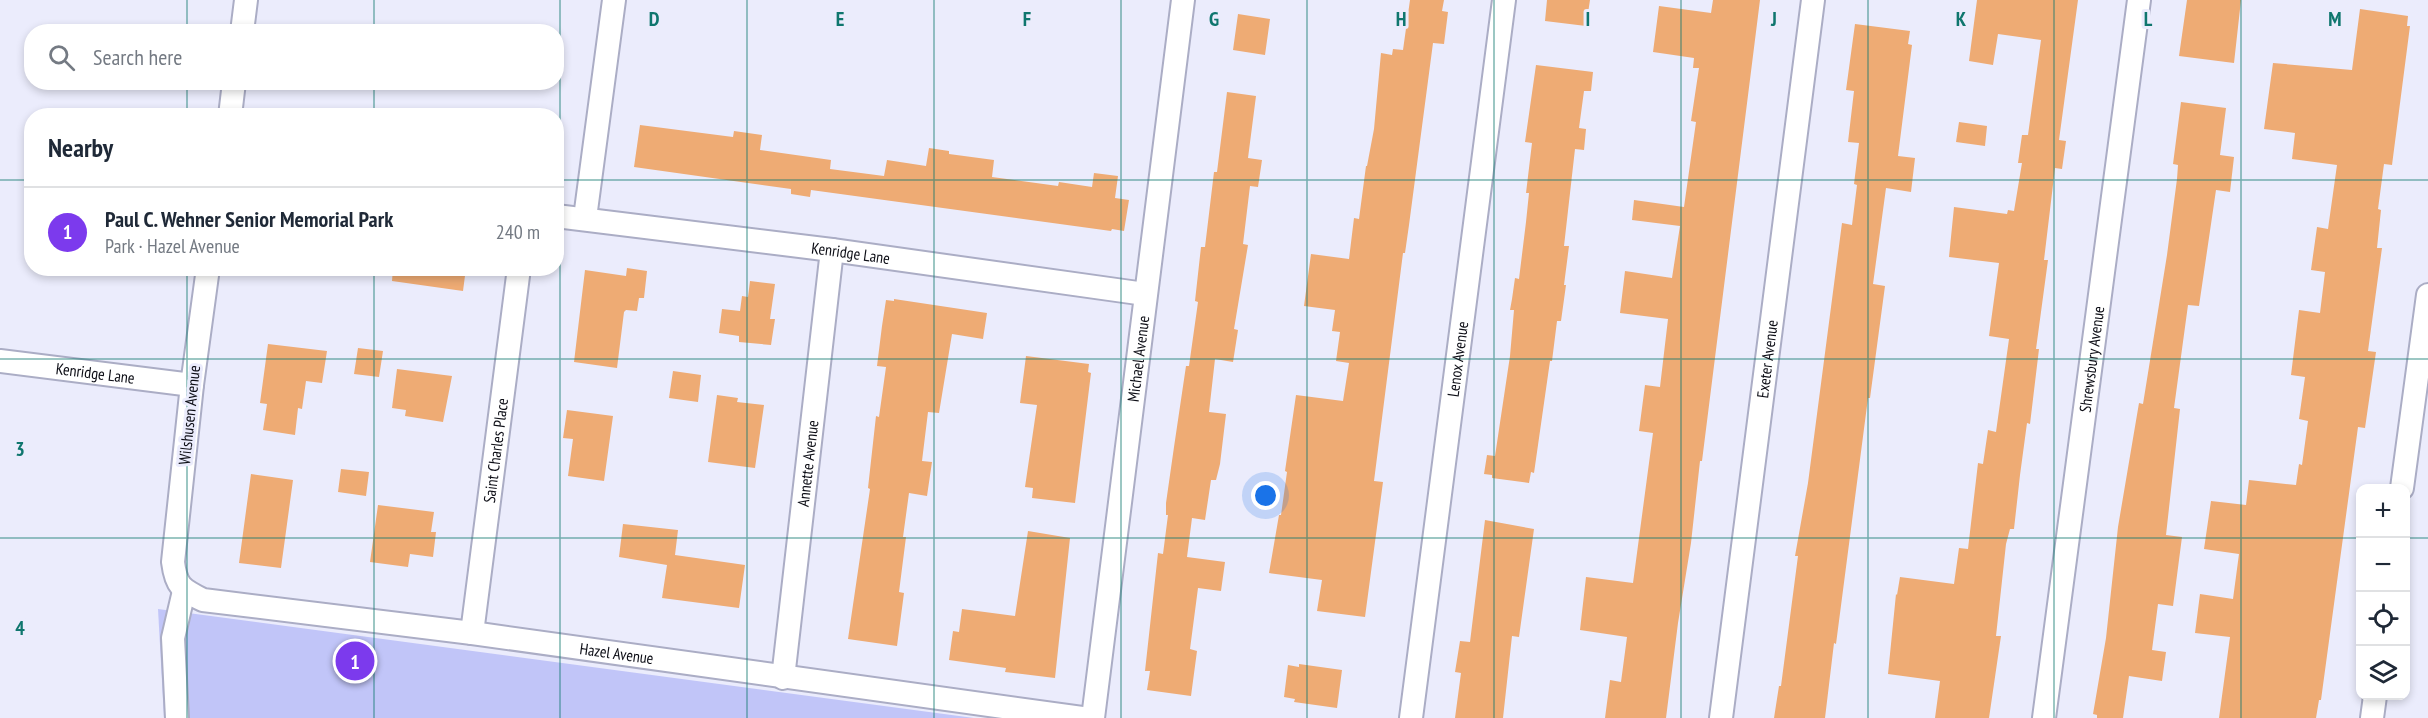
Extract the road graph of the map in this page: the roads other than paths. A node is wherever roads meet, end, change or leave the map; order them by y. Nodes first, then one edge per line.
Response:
1 (246, 0) edge
2 (614, 0) edge
3 (1183, 0) edge
4 (1504, 0) edge
5 (1813, 0) edge
6 (2139, 0) edge
7 (243, 24) edge
8 (233, 90) edge
9 (231, 108) edge
10 (564, 217) edge
11 (585, 218) junction
12 (832, 250) junction
13 (207, 276) edge
14 (518, 276) edge
15 (1145, 294) junction
16 (2428, 295) edge
17 (0, 361) edge
18 (192, 385) junction
19 (2403, 484) edge
20 (184, 591) junction
21 (472, 633) junction
22 (783, 678) junction
23 (2374, 700) edge
24 (177, 718) edge
25 (1082, 718) edge
26 (1093, 718) edge
27 (1411, 718) edge
28 (1721, 718) edge
29 (2044, 718) edge
30 (2372, 718) edge

1 - 7 street
2 - 11 street
3 - 15 street, Michael Avenue
4 - 27 street, Lenox Avenue
5 - 28 street, Exeter Avenue
6 - 29 street, Shrewsbury Avenue
8 - 9 street
10 - 11 street, Kenridge Lane
11 - 12 street, Kenridge Lane
12 - 15 street, Kenridge Lane
12 - 22 street, Annette Avenue
13 - 18 street, Wilshusen Avenue
14 - 21 street, Saint Charles Place
15 - 26 street, Michael Avenue
16 - 19 street
17 - 18 street, Kenridge Lane
18 - 20 street, Wilshusen Avenue
20 - 21 street, Hazel Avenue
20 - 24 street
21 - 22 street, Hazel Avenue
22 - 25 street, Hazel Avenue
23 - 30 street

